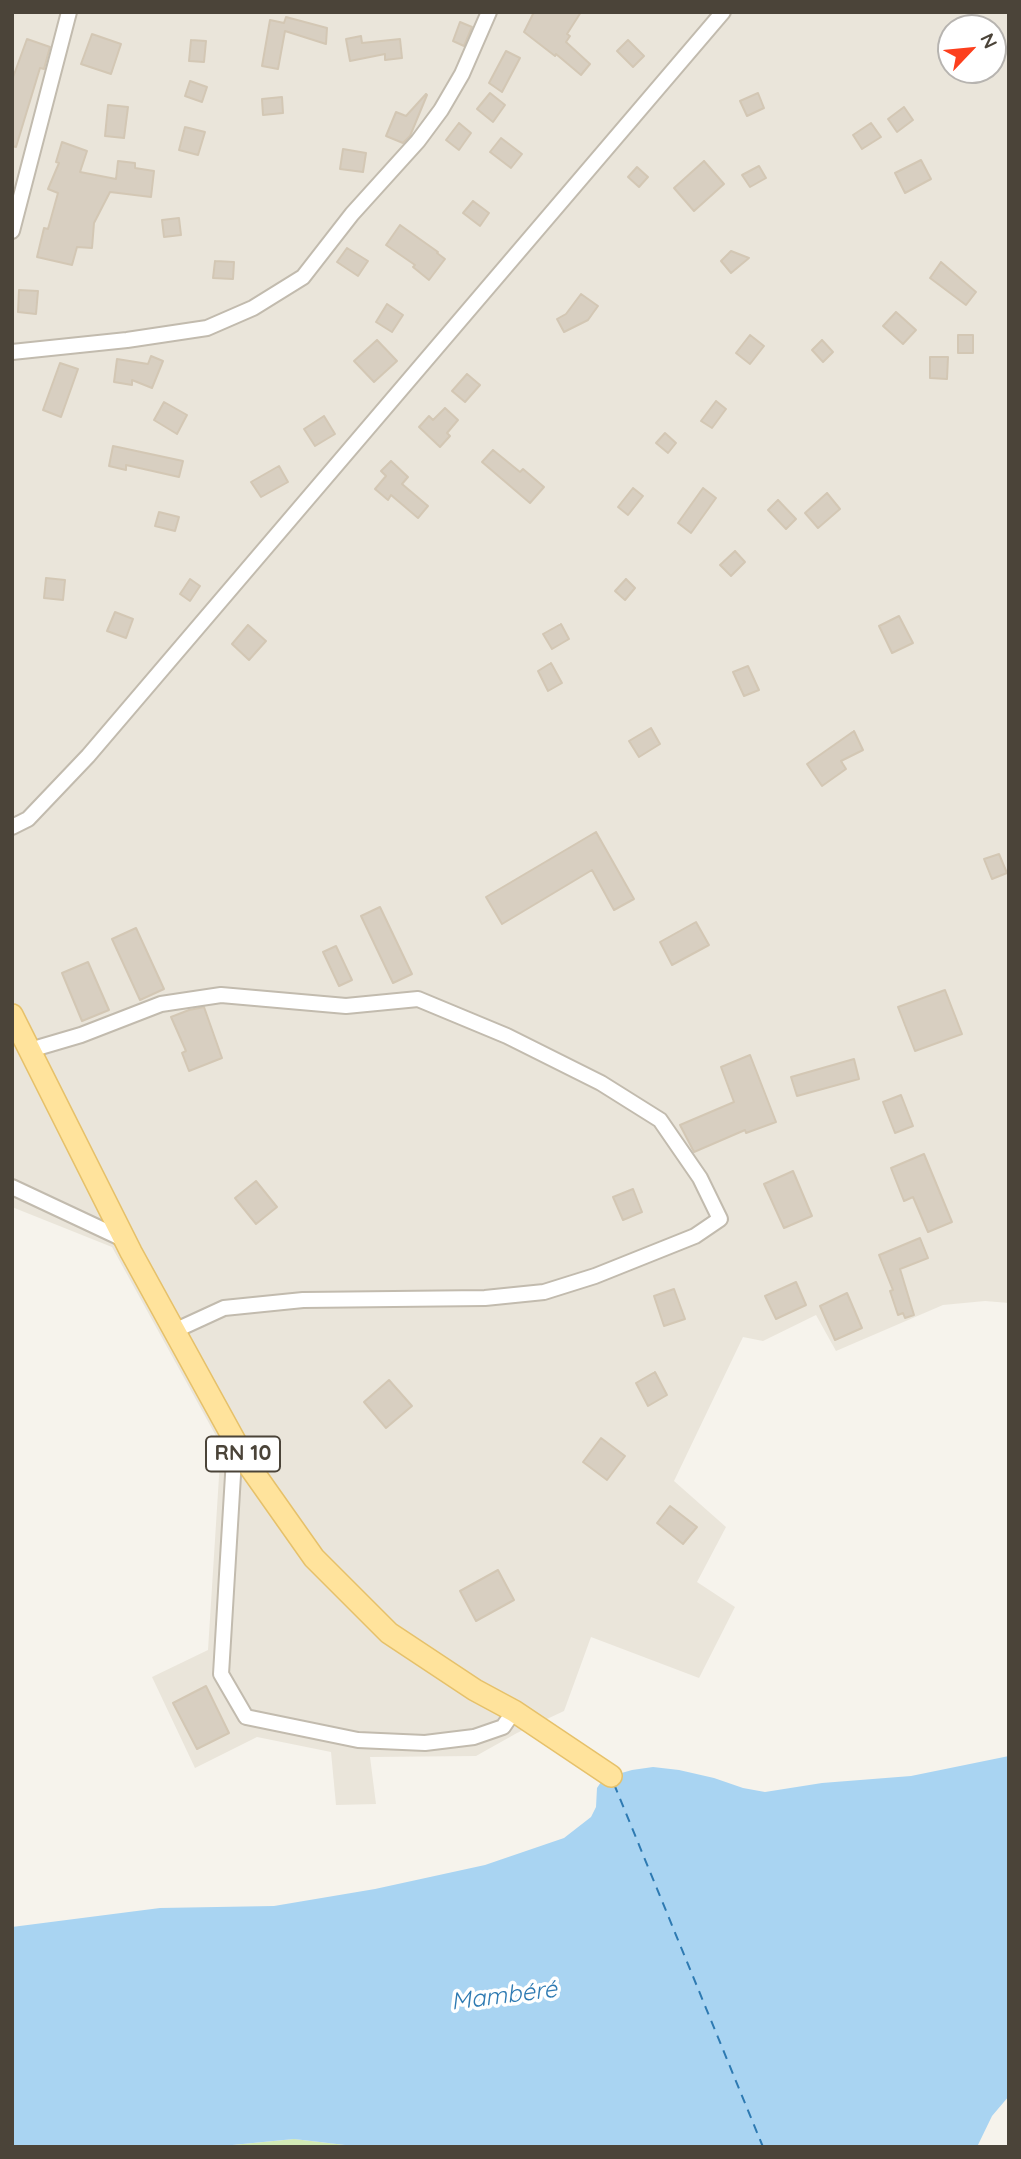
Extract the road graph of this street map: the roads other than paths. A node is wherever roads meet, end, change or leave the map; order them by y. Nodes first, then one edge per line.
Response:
1 (69, 12) edge
2 (489, 12) edge
3 (723, 12) edge
4 (12, 231) edge
5 (12, 352) edge
6 (12, 827) edge
7 (12, 1015) edge
8 (30, 1050) junction
9 (12, 1187) edge
10 (125, 1241) junction
11 (174, 1331) junction
12 (235, 1441) junction
13 (514, 1711) junction
14 (611, 1776) dead end

1 - 4 street
2 - 5 street
3 - 6 street
7 - 8 main road, RN 10
8 - 10 main road, RN 10
8 - 11 street
9 - 10 street
10 - 11 main road, RN 10
11 - 12 main road, RN 10
12 - 13 main road, RN 10
12 - 13 street
13 - 14 main road, RN 10

